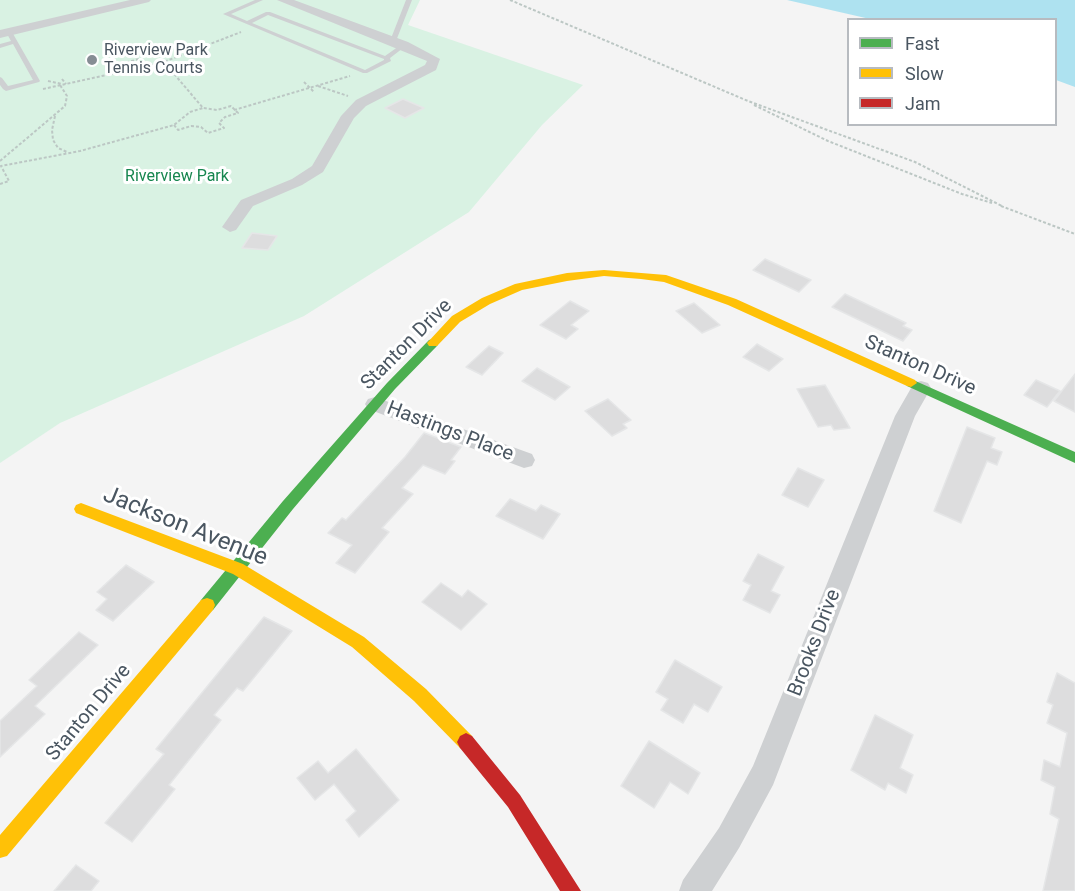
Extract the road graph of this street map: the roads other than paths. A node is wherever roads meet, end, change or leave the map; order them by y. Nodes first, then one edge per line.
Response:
1 (145, 0) edge
2 (260, 0) edge
3 (283, 0) edge
4 (409, 0) edge
5 (247, 23) junction
6 (8, 36) edge
7 (399, 43) junction
8 (0, 46) edge
9 (386, 58) junction
10 (0, 79) edge
11 (230, 227) dead end
12 (921, 388) junction
13 (375, 404) junction
14 (1075, 458) edge
15 (524, 460) dead end
16 (81, 509) dead end
17 (238, 569) junction
18 (0, 849) edge
19 (571, 891) edge
20 (694, 891) edge

1 - 6 street
2 - 5 lane
3 - 7 street
4 - 7 lane
5 - 9 lane
5 - 9 lane
6 - 8 lane
6 - 10 lane
7 - 9 lane
7 - 11 street
12 - 13 street, Stanton Drive
12 - 14 street, Stanton Drive
12 - 20 street, Brooks Drive
13 - 15 street, Hastings Place
13 - 17 street, Stanton Drive
16 - 17 street, Jackson Avenue
17 - 18 street, Stanton Drive
17 - 19 street, Jackson Avenue

